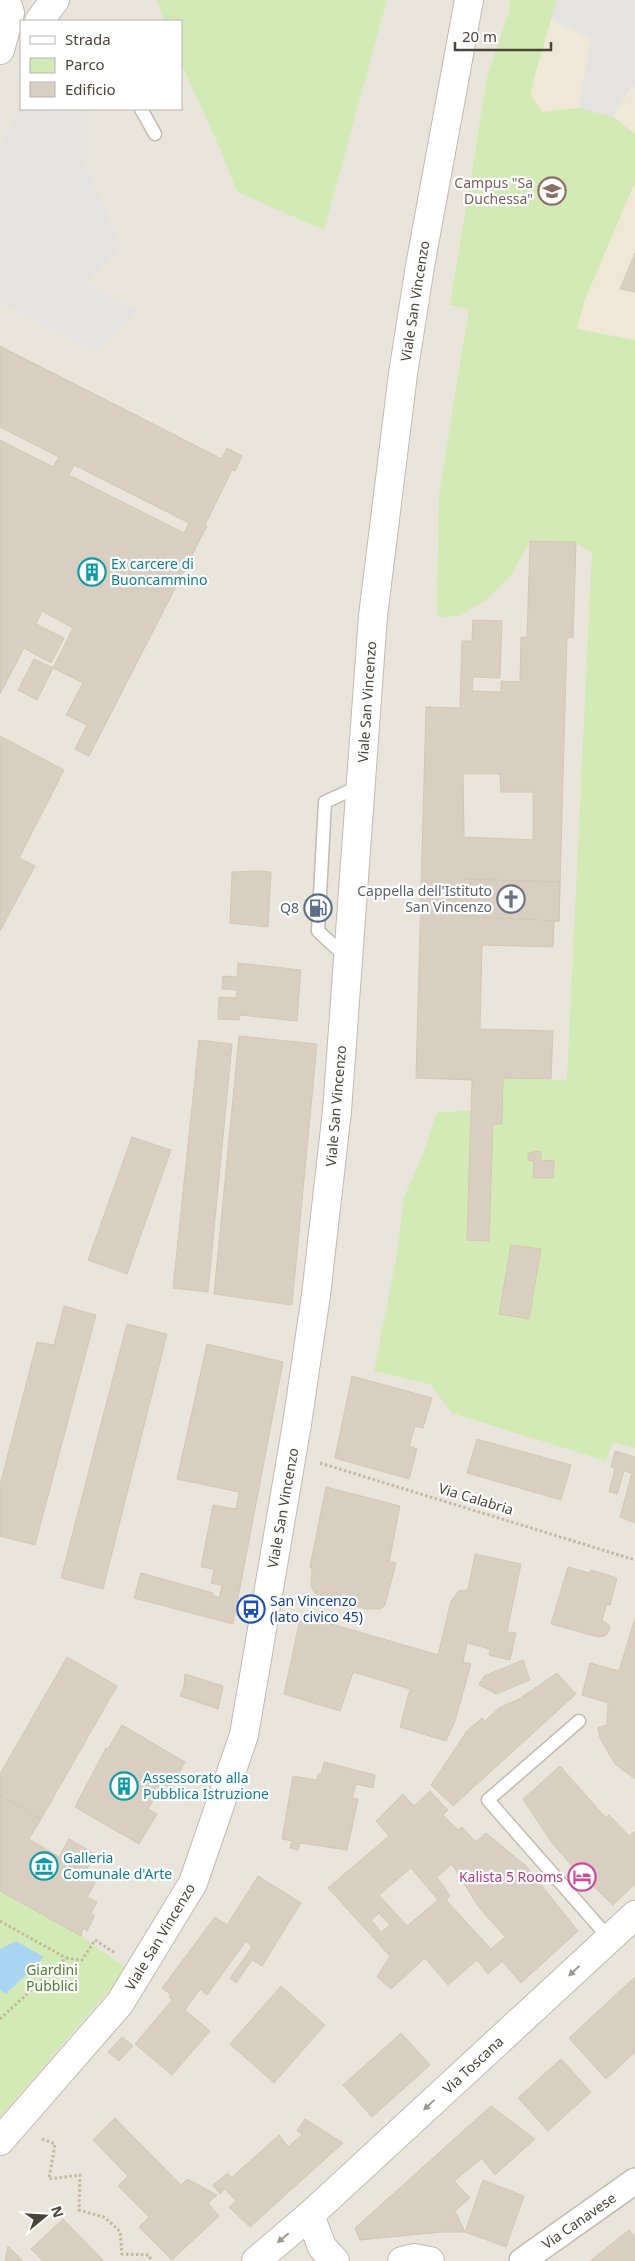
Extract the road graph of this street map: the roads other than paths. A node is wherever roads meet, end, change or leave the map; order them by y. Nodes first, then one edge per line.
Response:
1 (6, 0) edge
2 (470, 0) edge
3 (20, 45) edge
4 (0, 50) edge
5 (0, 71) edge
6 (142, 110) edge
7 (155, 134) dead end
8 (579, 1721) dead end
9 (635, 1915) edge
10 (610, 1938) junction
11 (0, 2140) edge
12 (632, 2187) edge
13 (310, 2215) junction
14 (256, 2261) edge
15 (335, 2261) edge
16 (402, 2261) edge
17 (430, 2261) edge
18 (522, 2261) edge

1 - 4 street
2 - 11 street, Viale San Vincenzo
3 - 5 street
6 - 7 lane
8 - 10 lane
9 - 10 street, Via Toscana
10 -> 13 street, Via Toscana
12 - 18 street, Via Canavese
13 -> 14 street, Via Toscana
13 - 15 street
16 - 17 street

